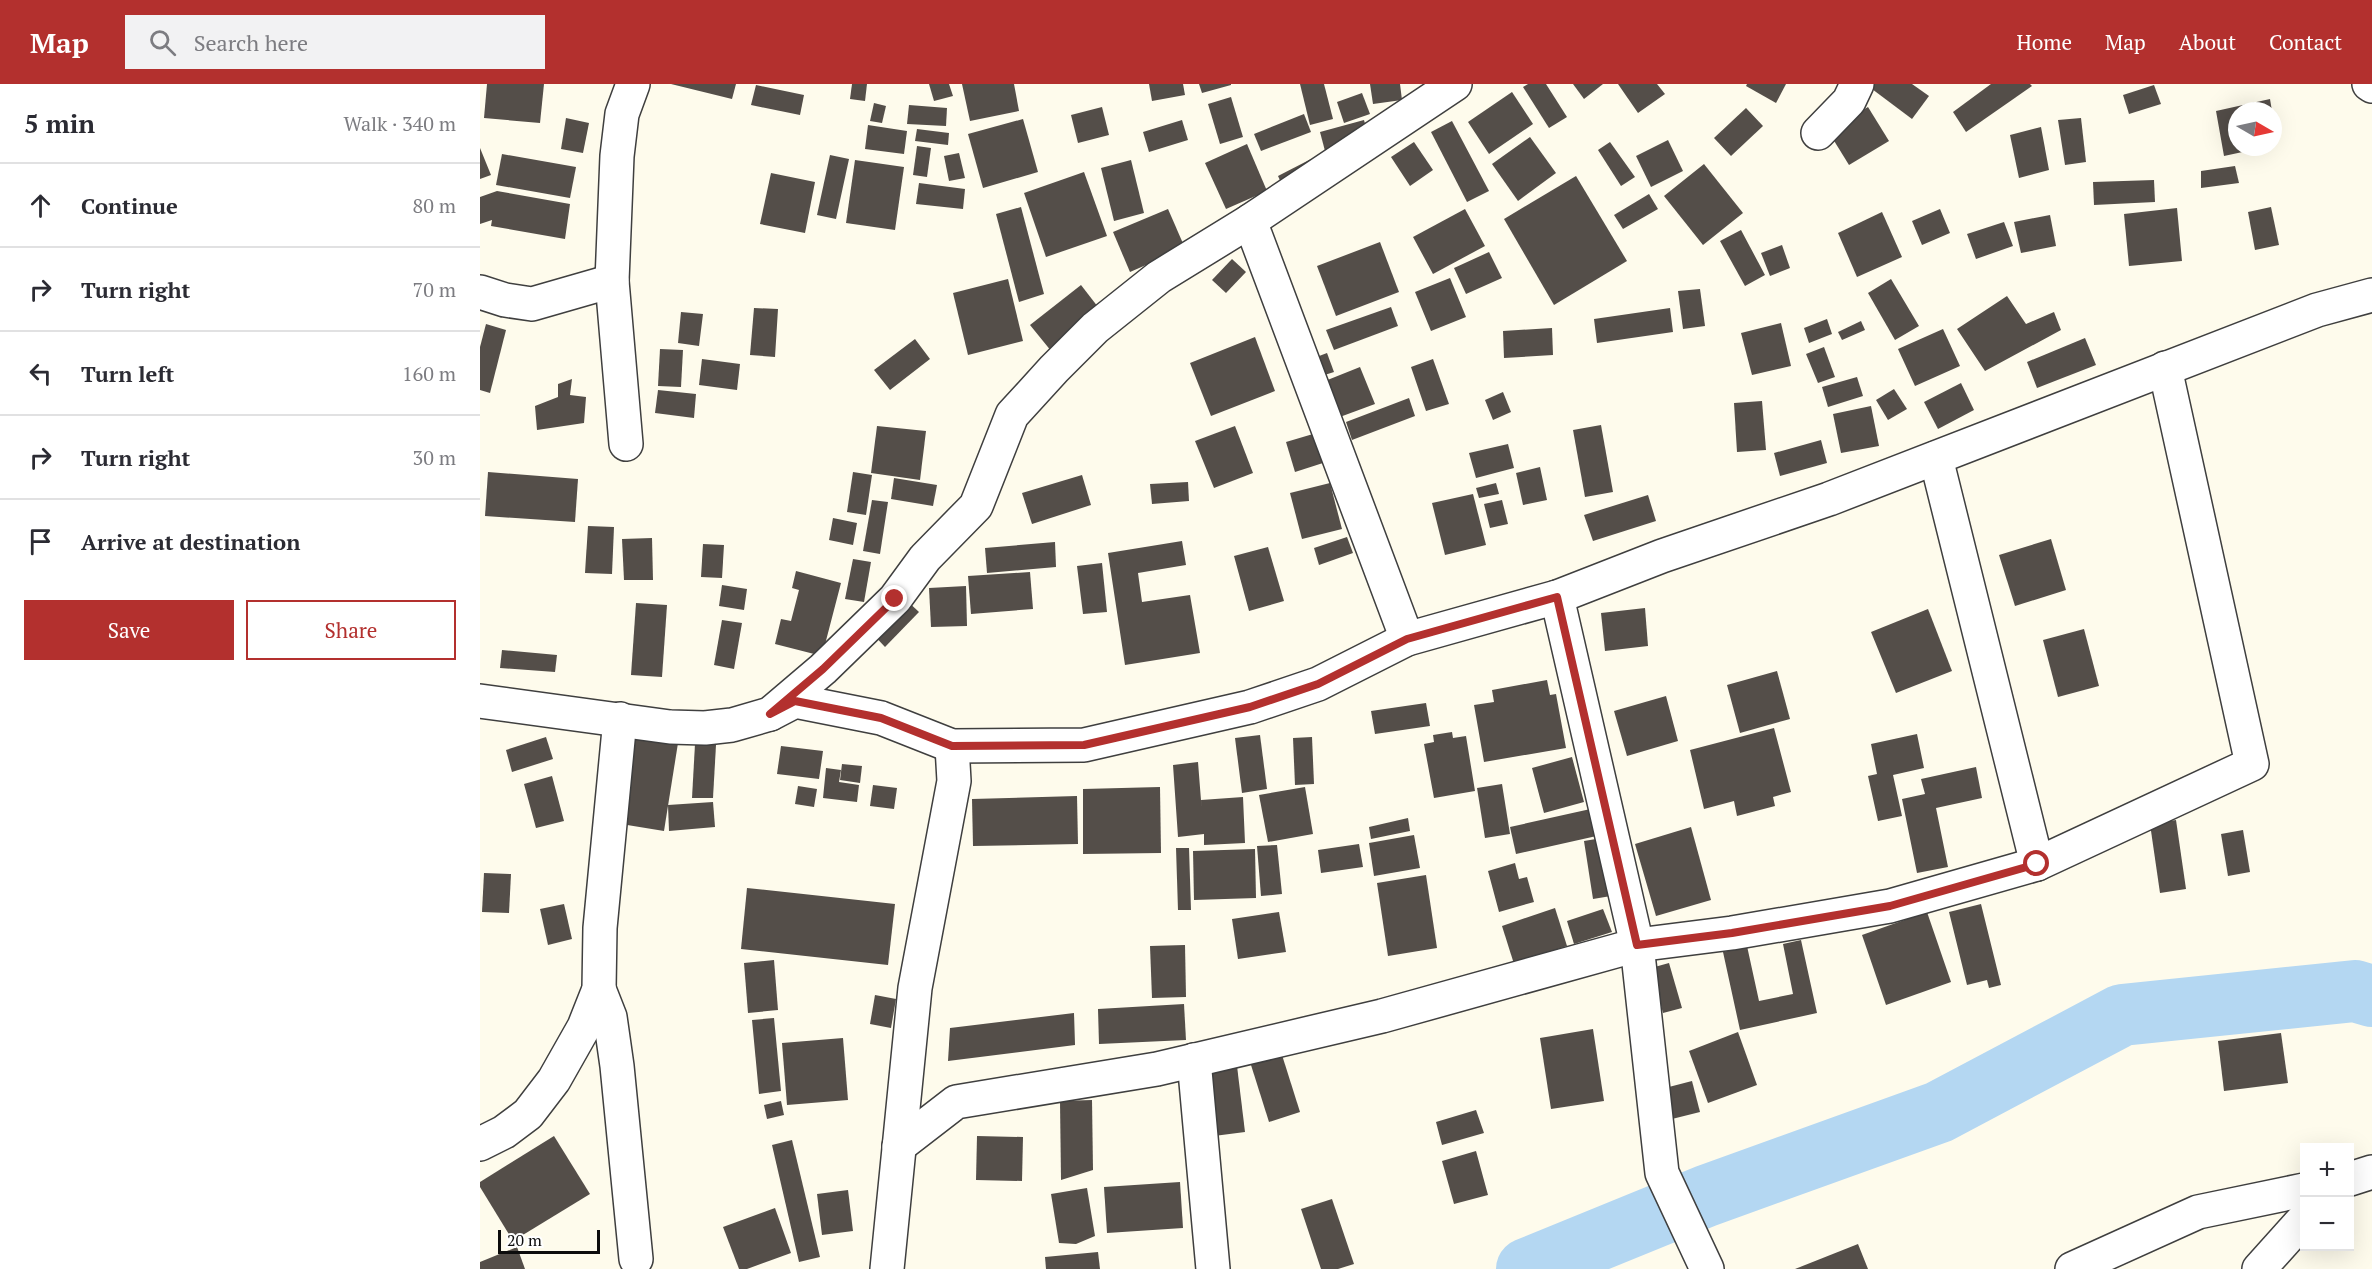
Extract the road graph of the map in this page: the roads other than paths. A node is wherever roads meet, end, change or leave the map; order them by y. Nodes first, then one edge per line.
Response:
1 (633, 84) edge
2 (1455, 84) edge
3 (1857, 84) edge
4 (1818, 133) dead end
5 (1250, 221) junction
6 (612, 281) junction
7 (480, 292) edge
8 (2372, 295) edge
9 (2165, 368) junction
10 (626, 444) dead end
11 (1936, 458) junction
12 (1557, 597) junction
13 (1407, 639) junction
14 (480, 701) edge
15 (770, 714) junction
16 (620, 719) junction
17 (952, 746) junction
18 (2037, 864) junction
19 (1637, 945) junction
20 (599, 989) junction
21 (1194, 1060) junction
22 (480, 1144) edge
23 (899, 1146) junction
24 (2372, 1173) edge
25 (2354, 1178) edge
26 (2300, 1191) edge
27 (2300, 1223) edge
28 (636, 1259) dead end
29 (1703, 1260) edge
30 (887, 1269) edge
31 (1214, 1269) edge
32 (2072, 1269) edge
33 (2259, 1269) edge

1 - 6 street
2 - 5 street
3 - 4 street
5 - 13 street
5 - 15 street
6 - 7 street
6 - 10 street
8 - 9 street
9 - 11 street
9 - 18 street
11 - 12 street
11 - 18 street
12 - 13 street
12 - 19 street
13 - 17 street
14 - 16 street
15 - 16 street
15 - 17 street
16 - 20 street
17 - 23 street
18 - 19 street
19 - 21 street
19 - 29 street
20 - 22 street
20 - 28 street
21 - 23 street
21 - 31 street
23 - 30 street
24 - 25 street
26 - 32 street
27 - 33 street

